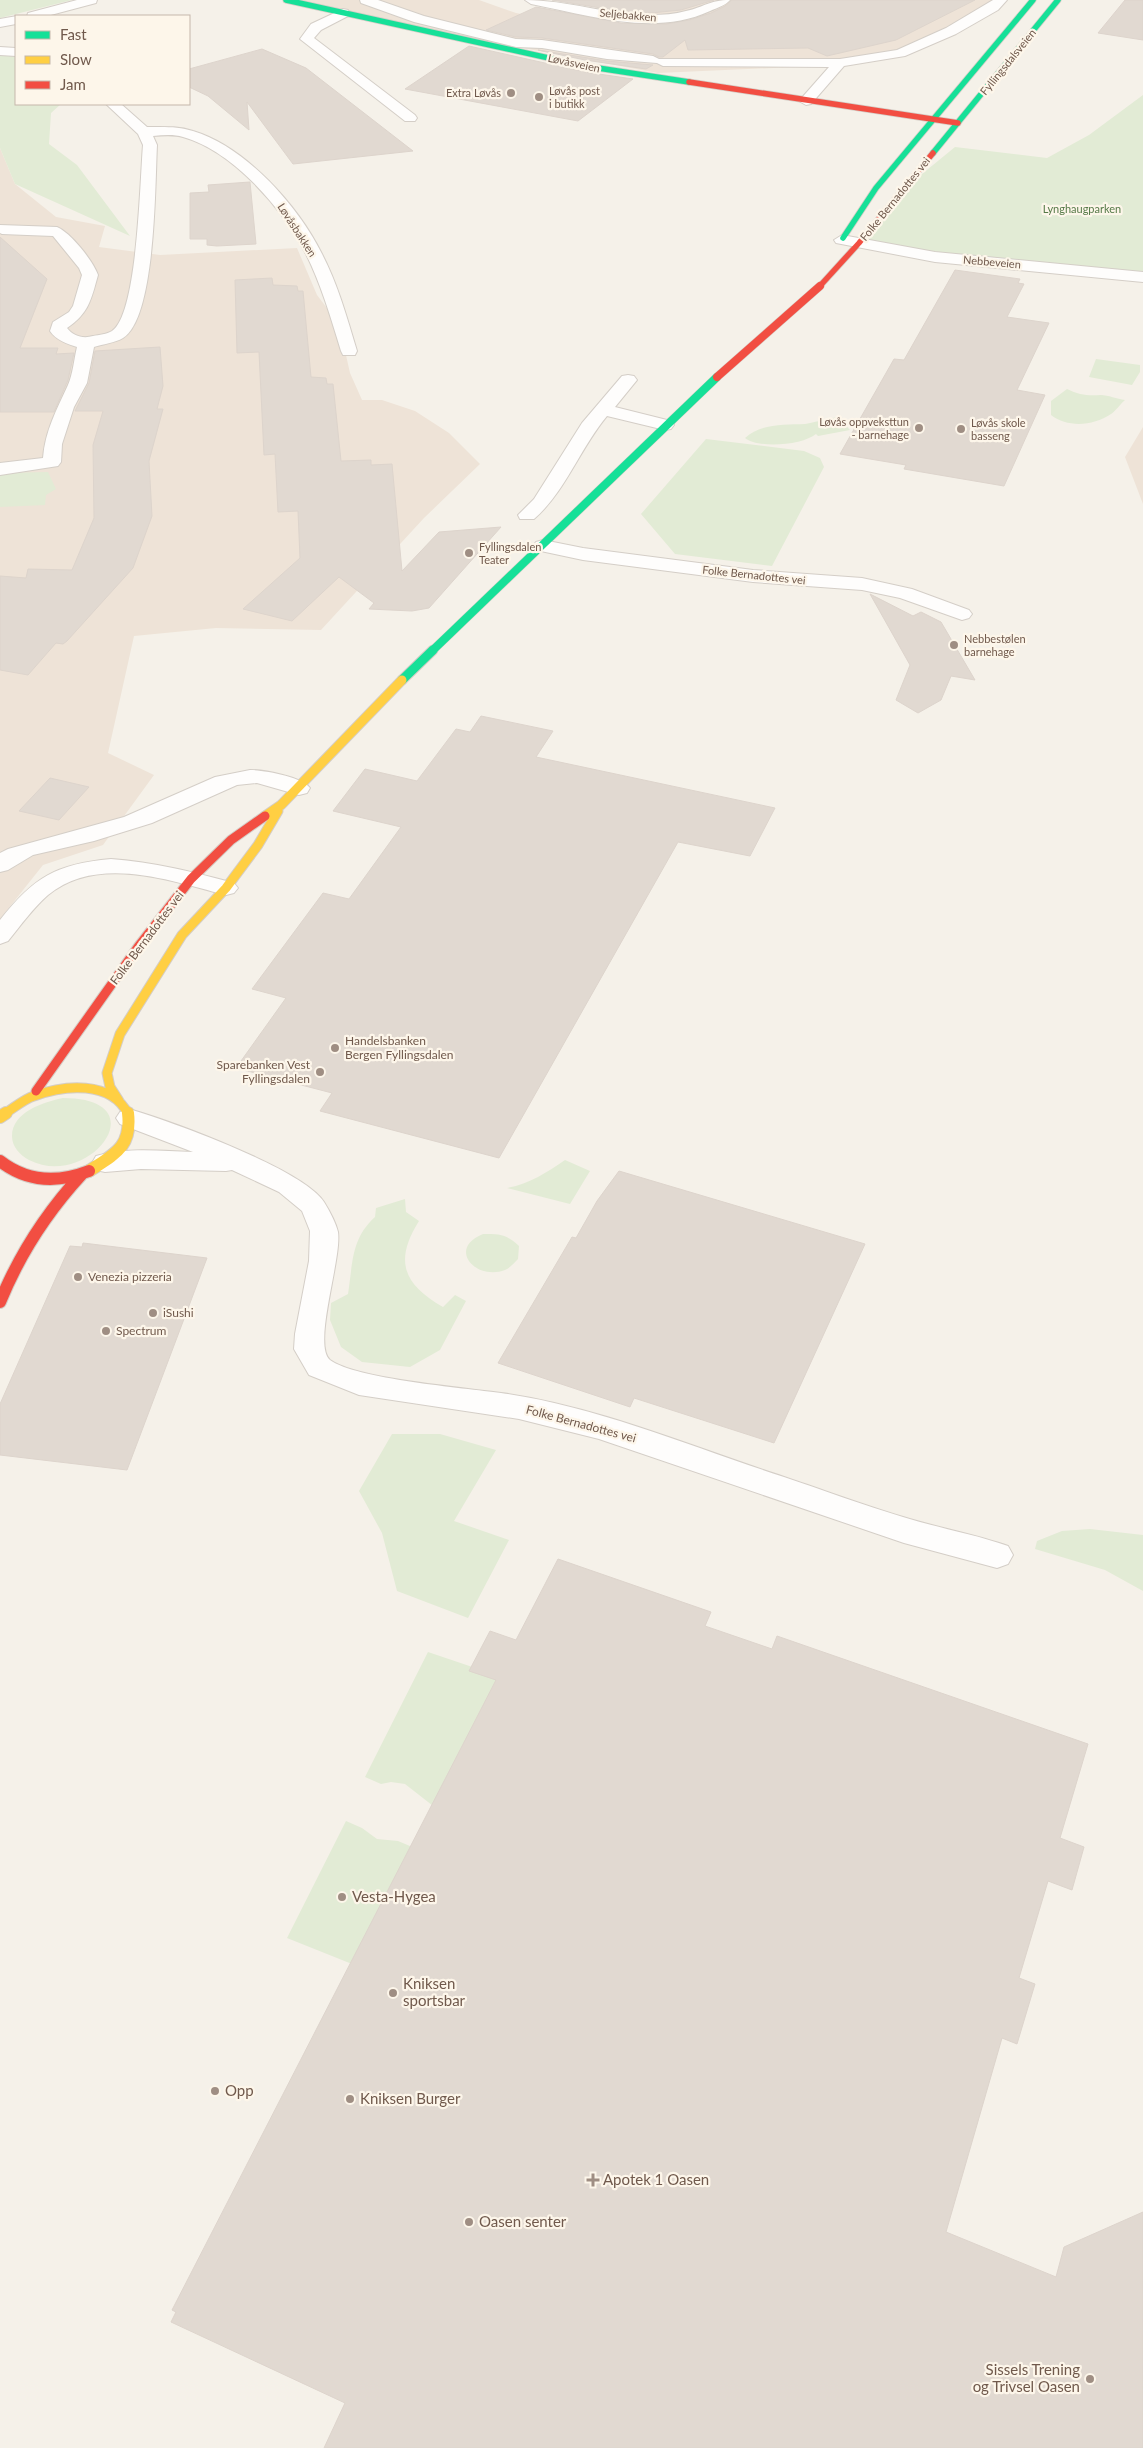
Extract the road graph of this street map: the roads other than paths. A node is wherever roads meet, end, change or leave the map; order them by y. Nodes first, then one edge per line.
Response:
1 (91, 0) edge
2 (366, 0) edge
3 (531, 0) edge
4 (724, 0) edge
5 (1001, 0) edge
6 (1033, 0) edge
7 (1058, 0) edge
8 (294, 1) edge
9 (343, 13) junction
10 (37, 15) edge
11 (15, 20) edge
12 (0, 23) edge
13 (0, 51) edge
14 (15, 52) edge
15 (840, 63) junction
16 (806, 101) junction
17 (114, 105) edge
18 (935, 116) junction
19 (410, 118) dead end
20 (958, 123) junction
21 (144, 132) junction
22 (2, 229) dead end
23 (859, 243) junction
24 (839, 244) joint
25 (1143, 276) edge
26 (792, 294) dead end
27 (765, 333) junction
28 (86, 344) junction
29 (349, 351) dead end
30 (628, 380) dead end
31 (602, 408) junction
32 (665, 425) junction
33 (0, 470) edge
34 (527, 515) dead end
35 (543, 546) junction
36 (962, 614) dead end
37 (299, 788) junction
38 (281, 805) junction
39 (0, 865) edge
40 (191, 879) junction
41 (226, 888) junction
42 (0, 936) edge
43 (36, 1092) junction
44 (124, 1110) junction
45 (0, 1117) edge
46 (240, 1162) junction
47 (1, 1163) edge
48 (94, 1169) junction
49 (0, 1302) edge
50 (997, 1555) dead end

1 - 10 street
2 - 15 street, Løvåsveien
3 - 4 street, Seljebakken
5 - 15 street, Løvåsveien
6 - 18 main road, Fyllingsdalsveien
7 - 20 main road, Fyllingsdalsveien
8 - 9 main road, Løvåsveien
9 - 16 main road, Løvåsveien
9 - 19 street
11 - 12 street
13 - 14 street
15 - 16 street
16 - 18 main road, Løvåsveien
17 - 21 street
18 - 20 main road, Løvåsveien
18 - 24 main road, Folke Bernadottes vei
20 - 23 main road, Folke Bernadottes vei
21 - 28 street
21 - 29 street, Løvåsbakken
22 - 28 street
23 - 24 street, Nebbeveien
23 - 25 street, Nebbeveien
23 - 27 main road, Folke Bernadottes vei
26 - 27 main road, Folke Bernadottes vei
27 - 32 main road, Folke Bernadottes vei
28 - 33 street
30 - 31 street
31 - 32 street
31 - 34 street
32 - 35 main road, Folke Bernadottes vei
35 - 36 street, Folke Bernadottes vei
35 - 37 main road, Folke Bernadottes vei
37 - 38 main road, Folke Bernadottes vei
37 - 39 street
38 - 40 main road, Folke Bernadottes vei
38 - 41 main road, Folke Bernadottes vei
40 - 41 street
40 - 42 street
40 - 43 main road, Folke Bernadottes vei
41 - 44 main road, Folke Bernadottes vei
43 - 44 main road
43 - 45 main road
44 - 46 street
44 - 48 main road
46 - 48 street
46 - 50 street, Folke Bernadottes vei
47 - 48 main road
48 - 49 main road

